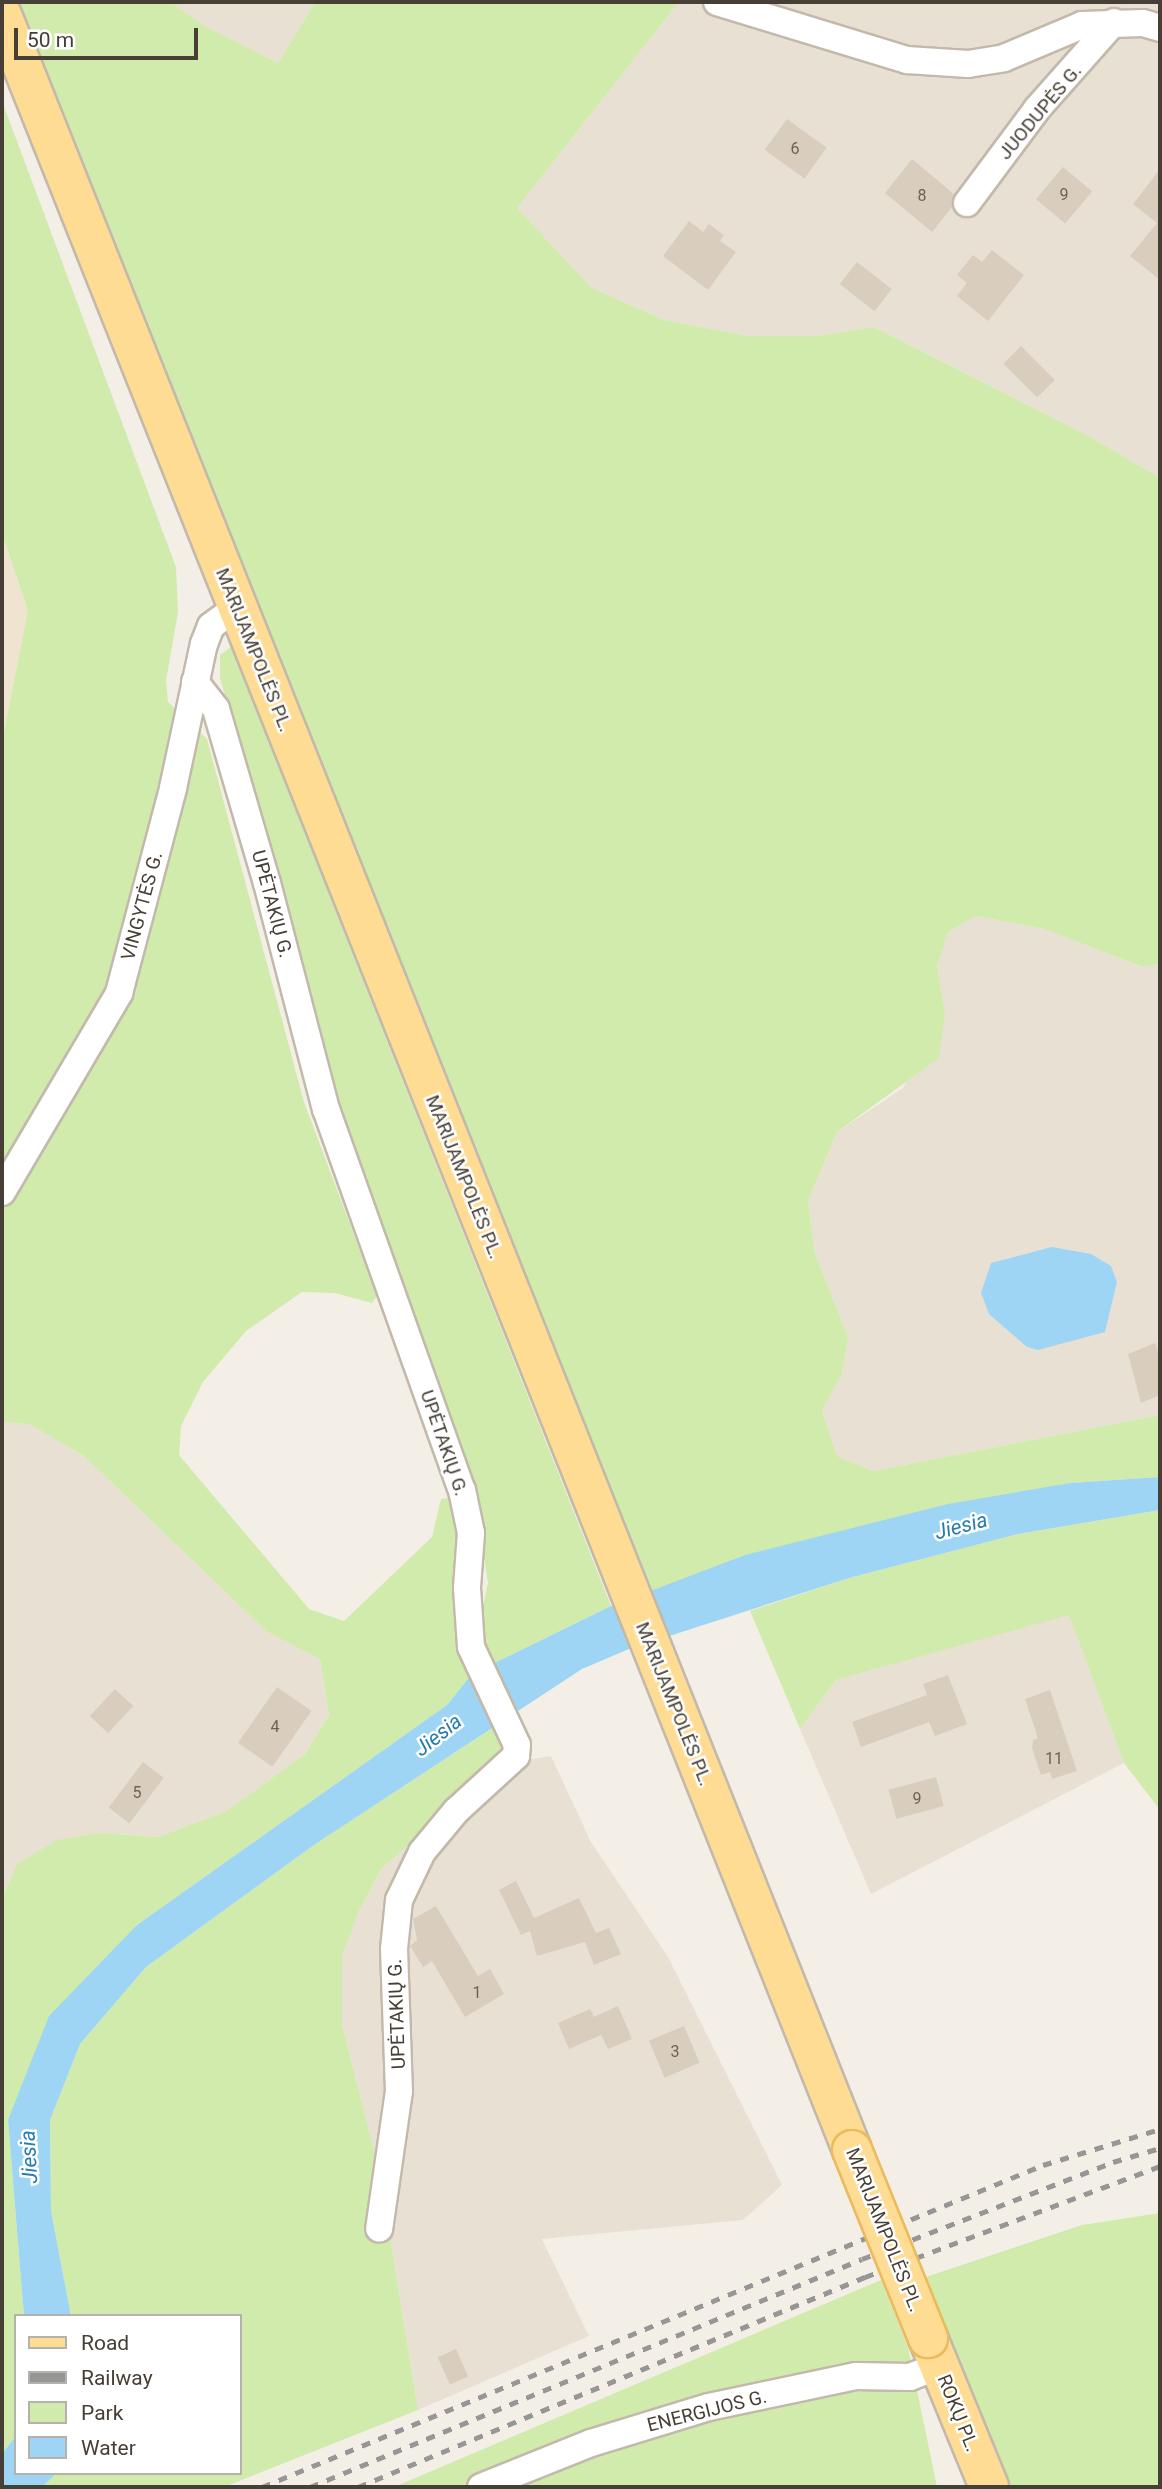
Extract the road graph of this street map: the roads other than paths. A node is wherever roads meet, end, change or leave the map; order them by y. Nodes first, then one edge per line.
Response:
1 (717, 2) edge
2 (2, 15) edge
3 (1151, 18) edge
4 (1114, 22) junction
5 (967, 203) dead end
6 (237, 607) junction
7 (195, 682) junction
8 (2, 1192) edge
9 (379, 2229) dead end
10 (933, 2352) junction
11 (481, 2487) edge
12 (989, 2487) edge

1 - 4 street
2 - 6 main road, MARIJAMPOLĖS PL.
3 - 4 street
4 - 5 street, JUODUPĖS G.
6 - 7 street, VINGYTĖS G.
6 - 10 main road, MARIJAMPOLĖS PL., bridge
7 - 8 street, VINGYTĖS G.
7 - 9 street, UPĖTAKIŲ G.
10 - 11 street, ENERGIJOS G.
10 - 12 main road, ROKŲ PL.

